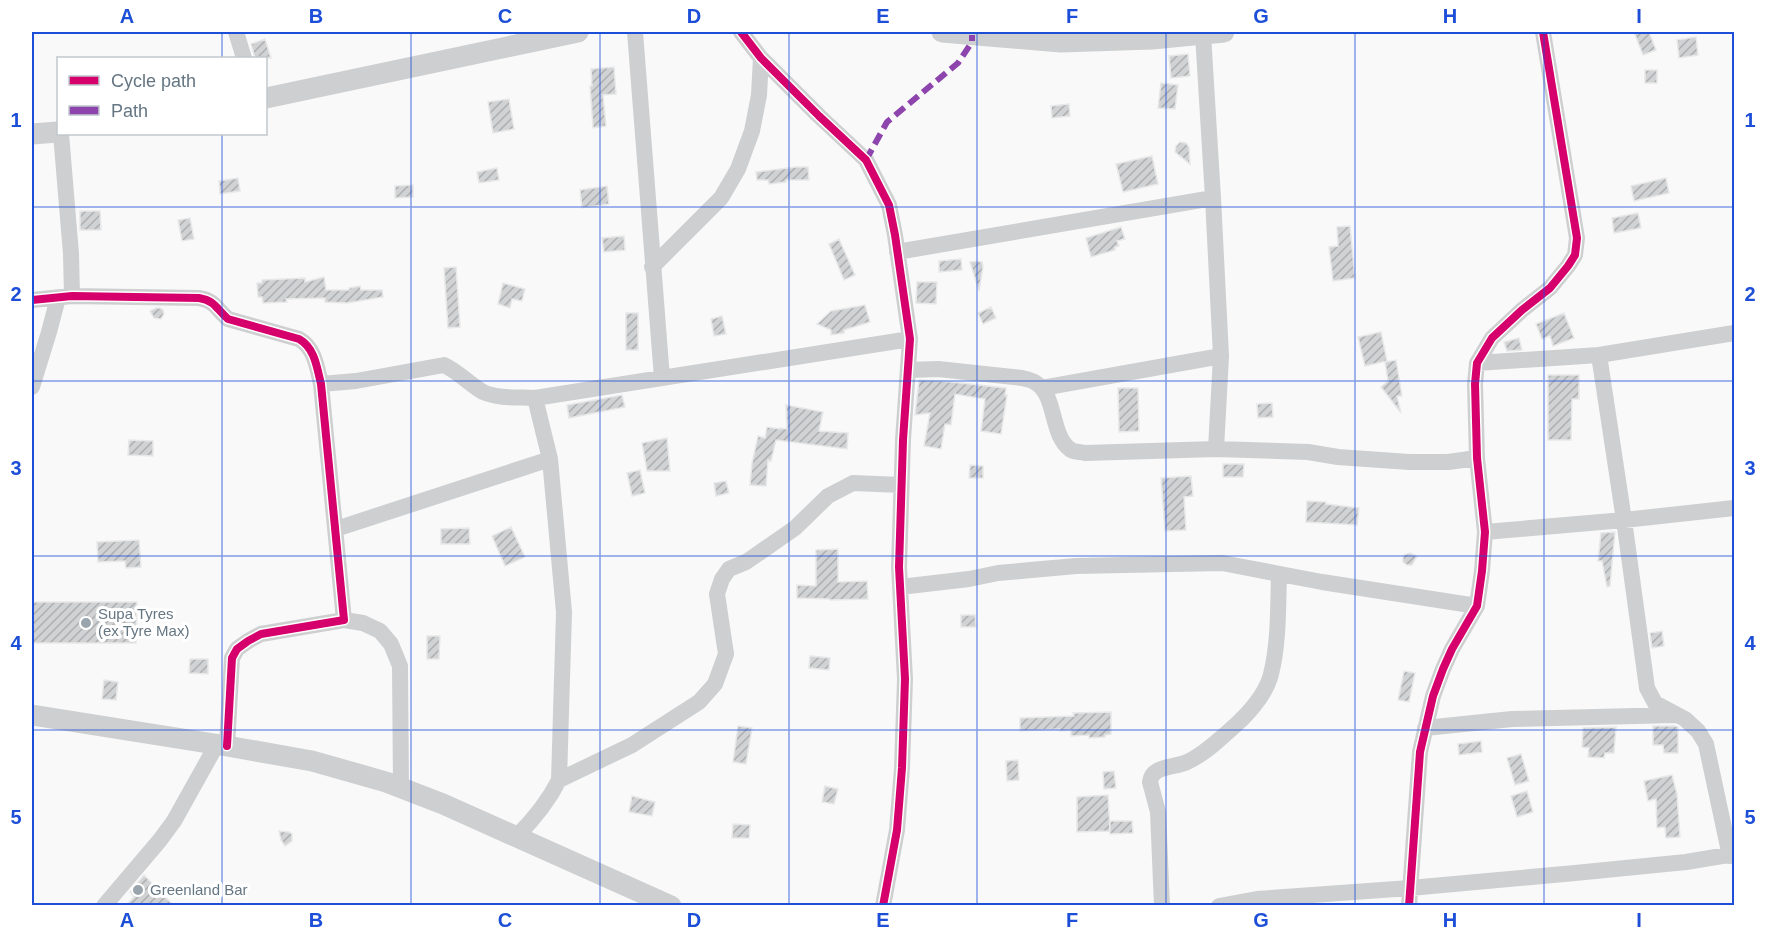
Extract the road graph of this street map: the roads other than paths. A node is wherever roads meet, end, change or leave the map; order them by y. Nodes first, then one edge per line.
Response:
1 (236, 32) edge
2 (578, 32) edge
3 (635, 32) edge
4 (741, 32) edge
5 (942, 32) edge
6 (1544, 32) edge
7 (1214, 33) edge
8 (244, 57) edge
9 (761, 58) junction
10 (267, 98) edge
11 (57, 133) edge
12 (32, 135) edge
13 (60, 135) edge
14 (1214, 198) junction
15 (897, 252) junction
16 (652, 267) junction
17 (65, 297) junction
18 (32, 300) edge
19 (1734, 333) edge
20 (910, 339) junction
21 (1221, 356) junction
22 (1599, 356) junction
23 (1477, 363) junction
24 (909, 370) junction
25 (662, 378) junction
26 (321, 384) junction
27 (32, 387) edge
28 (1042, 388) junction
29 (535, 398) junction
30 (1216, 449) junction
31 (1477, 458) junction
32 (550, 459) junction
33 (901, 485) junction
34 (1734, 508) edge
35 (1624, 520) junction
36 (336, 530) junction
37 (1485, 532) junction
38 (1280, 574) junction
39 (900, 587) junction
40 (1478, 606) junction
41 (344, 620) junction
42 (32, 715) edge
43 (1677, 715) junction
44 (1425, 728) junction
45 (222, 745) junction
46 (559, 780) junction
47 (401, 788) junction
48 (517, 836) junction
49 (1732, 855) edge
50 (1410, 888) junction
51 (1256, 902) edge
52 (104, 906) edge
53 (671, 906) edge
54 (883, 906) edge
55 (1162, 906) edge
56 (1219, 906) edge
57 (1409, 906) edge

1 - 8 street
2 - 10 street
3 - 16 street
4 - 9 street
5 - 7 street
6 - 23 street
7 - 14 street
9 - 15 street
9 - 16 street
11 - 12 street
13 - 17 street
14 - 15 street
14 - 21 street
15 - 20 street
16 - 25 street
17 - 18 street
17 - 26 street
17 - 27 street
19 - 22 street
20 - 24 street
20 - 25 street
21 - 28 street
21 - 30 street
22 - 23 street
22 - 35 street
23 - 31 street
24 - 28 street
24 - 33 street
25 - 29 street
26 - 29 street
26 - 36 street
28 - 30 street
29 - 32 street
30 - 31 street
31 - 37 street
32 - 36 street
32 - 46 street
33 - 39 street
33 - 46 street
34 - 35 street
35 - 37 street
35 - 43 street
36 - 41 street
37 - 40 street
38 - 39 street
38 - 40 street
38 - 55 street
39 - 54 street
40 - 44 street
41 - 45 street
41 - 47 street
42 - 45 street
43 - 44 street
43 - 49 street
44 - 50 street
45 - 47 street
45 - 52 street
46 - 48 street
47 - 48 street
48 - 53 street
49 - 50 street
50 - 51 street
50 - 57 street
51 - 56 street

